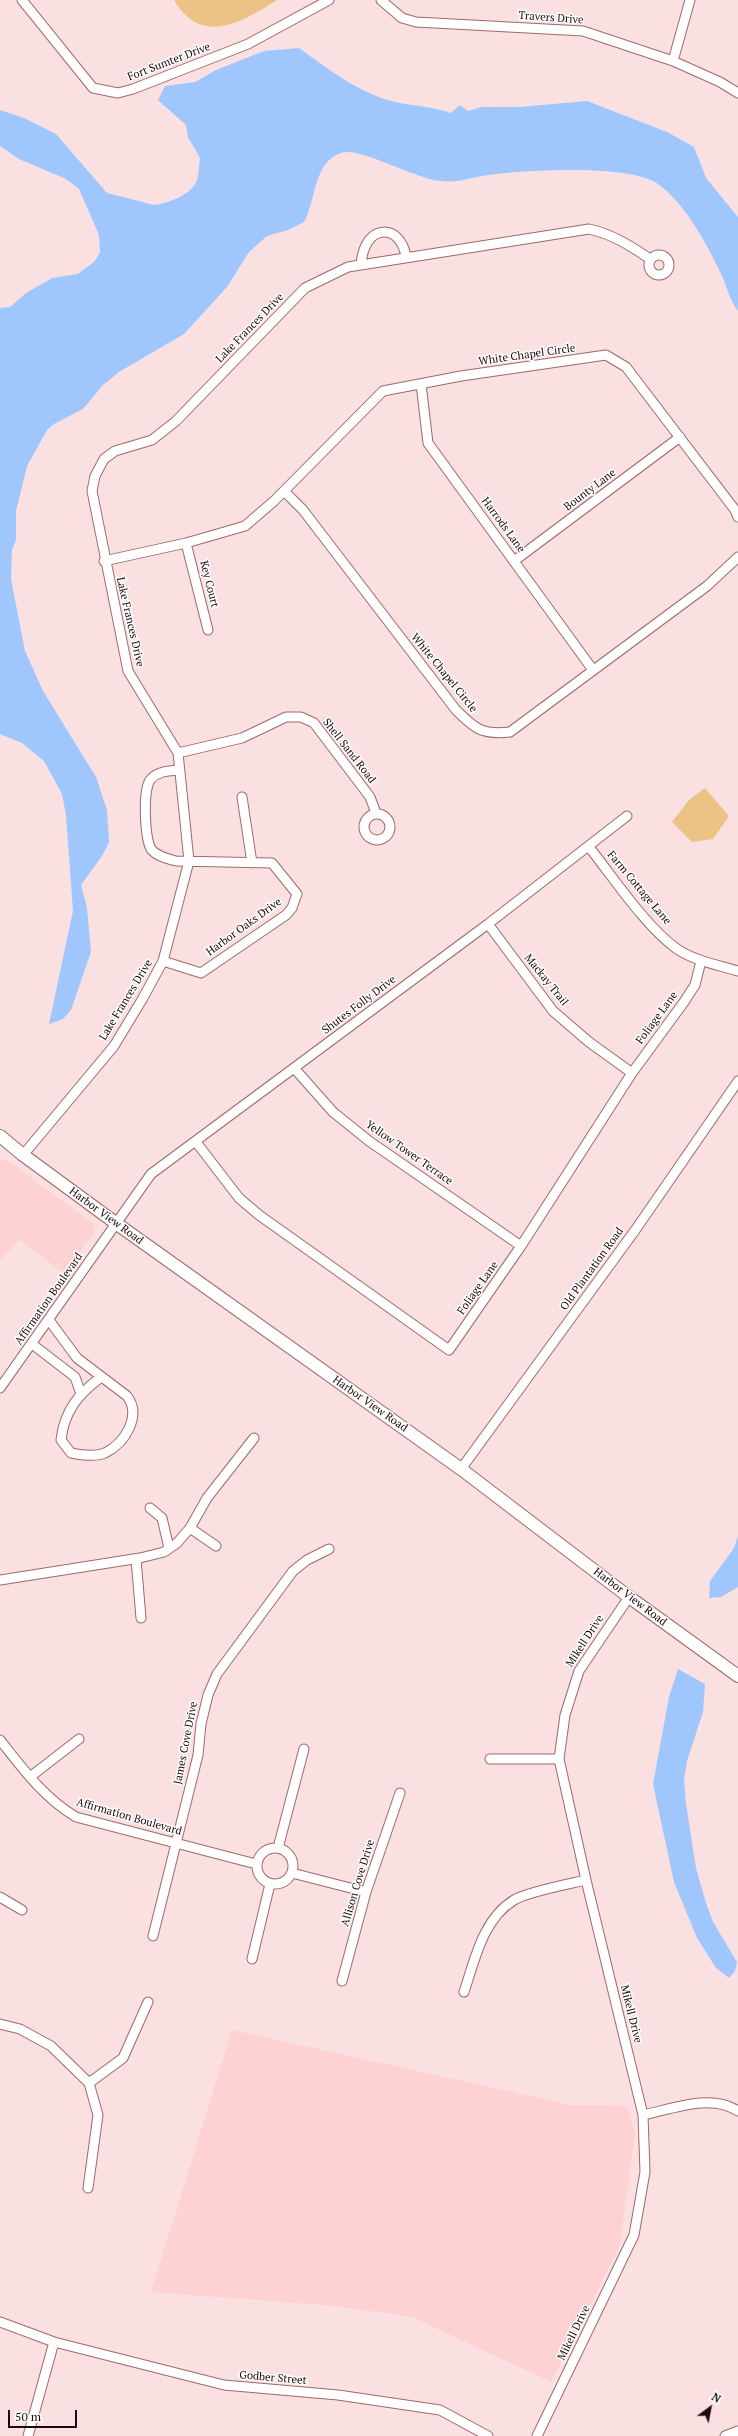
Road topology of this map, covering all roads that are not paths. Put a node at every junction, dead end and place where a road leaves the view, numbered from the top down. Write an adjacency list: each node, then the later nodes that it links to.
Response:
1 (22, 0): 2 (street, Fort Sumter Drive)
2 (329, 0)
3 (381, 0): 5 (street, Travers Drive)
4 (690, 0): 5 (street)
5 (673, 61): 6 (street, Travers Drive)
6 (738, 93)
7 (406, 257): 8 (street, Lake Frances Drive); 9 (street, Lake Frances Drive); 9 (street)
8 (650, 259)
9 (361, 264): 16 (street, Lake Frances Drive)
10 (421, 384): 11 (street, White Chapel Circle); 12 (street, White Chapel Circle); 17 (street, Harrods Lane)
11 (680, 437): 13 (street, White Chapel Circle); 17 (street, Bounty Lane)
12 (284, 491): 14 (street, White Chapel Circle); 19 (street, White Chapel Circle)
13 (738, 517)
14 (186, 544): 16 (street, White Chapel Circle); 18 (street, Key Court)
15 (738, 557): 19 (street, White Chapel Circle)
16 (104, 560): 20 (street, Lake Frances Drive)
17 (514, 561): 19 (street, Harrods Lane)
18 (208, 630)
19 (593, 670)
20 (178, 753): 21 (street, Lake Frances Drive); 23 (street, Shell Sand Road)
21 (180, 770): 26 (street, Lake Frances Drive); 26 (street, Harbor Oaks Drive)
22 (242, 797): 27 (street)
23 (376, 813)
24 (627, 816): 25 (street, Shutes Folly Drive)
25 (589, 847): 28 (street, Shutes Folly Drive); 30 (street, Farm Cottage Lane)
26 (188, 861): 27 (street, Harbor Oaks Drive); 29 (street, Lake Frances Drive)
27 (252, 863): 29 (street, Harbor Oaks Drive)
28 (488, 924): 32 (street, Shutes Folly Drive); 33 (street, Mackay Trail)
29 (163, 960): 37 (street, Lake Frances Drive)
30 (701, 961): 31 (street, Farm Cottage Lane); 33 (street, Foliage Lane)
31 (738, 971)
32 (294, 1068): 36 (street, Shutes Folly Drive); 39 (street, Yellow Tower Terrace)
33 (632, 1073): 39 (street, Foliage Lane)
34 (738, 1081): 46 (street, Old Plantation Road)
35 (0, 1136): 37 (main road, Harbor View Road)
36 (196, 1142): 38 (street, Shutes Folly Drive); 39 (street, Foliage Lane)
37 (23, 1155): 38 (main road, Harbor View Road)
38 (117, 1224): 40 (street, Affirmation Boulevard); 46 (main road, Harbor View Road)
39 (522, 1246)
40 (49, 1320): 41 (street, Affirmation Boulevard); 42 (street)
41 (32, 1344): 43 (street, Affirmation Boulevard); 44 (street)
42 (100, 1378): 44 (street); 44 (street)
43 (0, 1388)
44 (81, 1394)
45 (254, 1438): 48 (street)
46 (461, 1469): 54 (main road, Harbor View Road)
47 (150, 1508): 50 (street)
48 (190, 1528): 49 (street); 50 (street)
49 (216, 1546)
50 (169, 1548): 52 (street)
51 (329, 1550): 64 (street, James Cove Drive)
52 (136, 1559): 53 (street); 55 (street)
53 (0, 1580)
54 (629, 1597): 56 (main road, Harbor View Road); 61 (street, Mikell Drive)
55 (141, 1618)
56 (738, 1676)
57 (78, 1739): 62 (street)
58 (0, 1740): 62 (street, Affirmation Boulevard)
59 (304, 1749): 65 (street)
60 (490, 1759): 61 (street)
61 (560, 1759): 68 (street, Mikell Drive)
62 (30, 1777): 64 (street, Affirmation Boulevard)
63 (400, 1793): 70 (street, Allison Cove Drive)
64 (176, 1844): 66 (street, Affirmation Boulevard); 73 (street, James Cove Drive)
65 (278, 1848): 66 (street); 67 (street)
66 (256, 1864): 69 (street)
67 (292, 1873): 69 (street); 70 (street)
68 (586, 1880): 76 (street); 81 (street, Mikell Drive)
69 (270, 1884): 74 (street)
70 (366, 1892): 75 (street, Allison Cove Drive)
71 (0, 1897): 72 (street)
72 (22, 1910)
73 (153, 1936)
74 (252, 1959)
75 (342, 1981)
76 (464, 1992)
77 (148, 2002): 79 (street)
78 (0, 2024): 79 (street)
79 (89, 2083): 82 (street)
80 (738, 2111): 81 (street)
81 (643, 2115): 88 (street, Mikell Drive)
82 (88, 2188)
83 (0, 2322): 84 (street, Godber Street)
84 (54, 2342): 86 (street); 87 (street, Godber Street)
85 (738, 2431): 89 (street)
86 (28, 2436)
87 (488, 2436)
88 (537, 2436)
89 (725, 2436)

